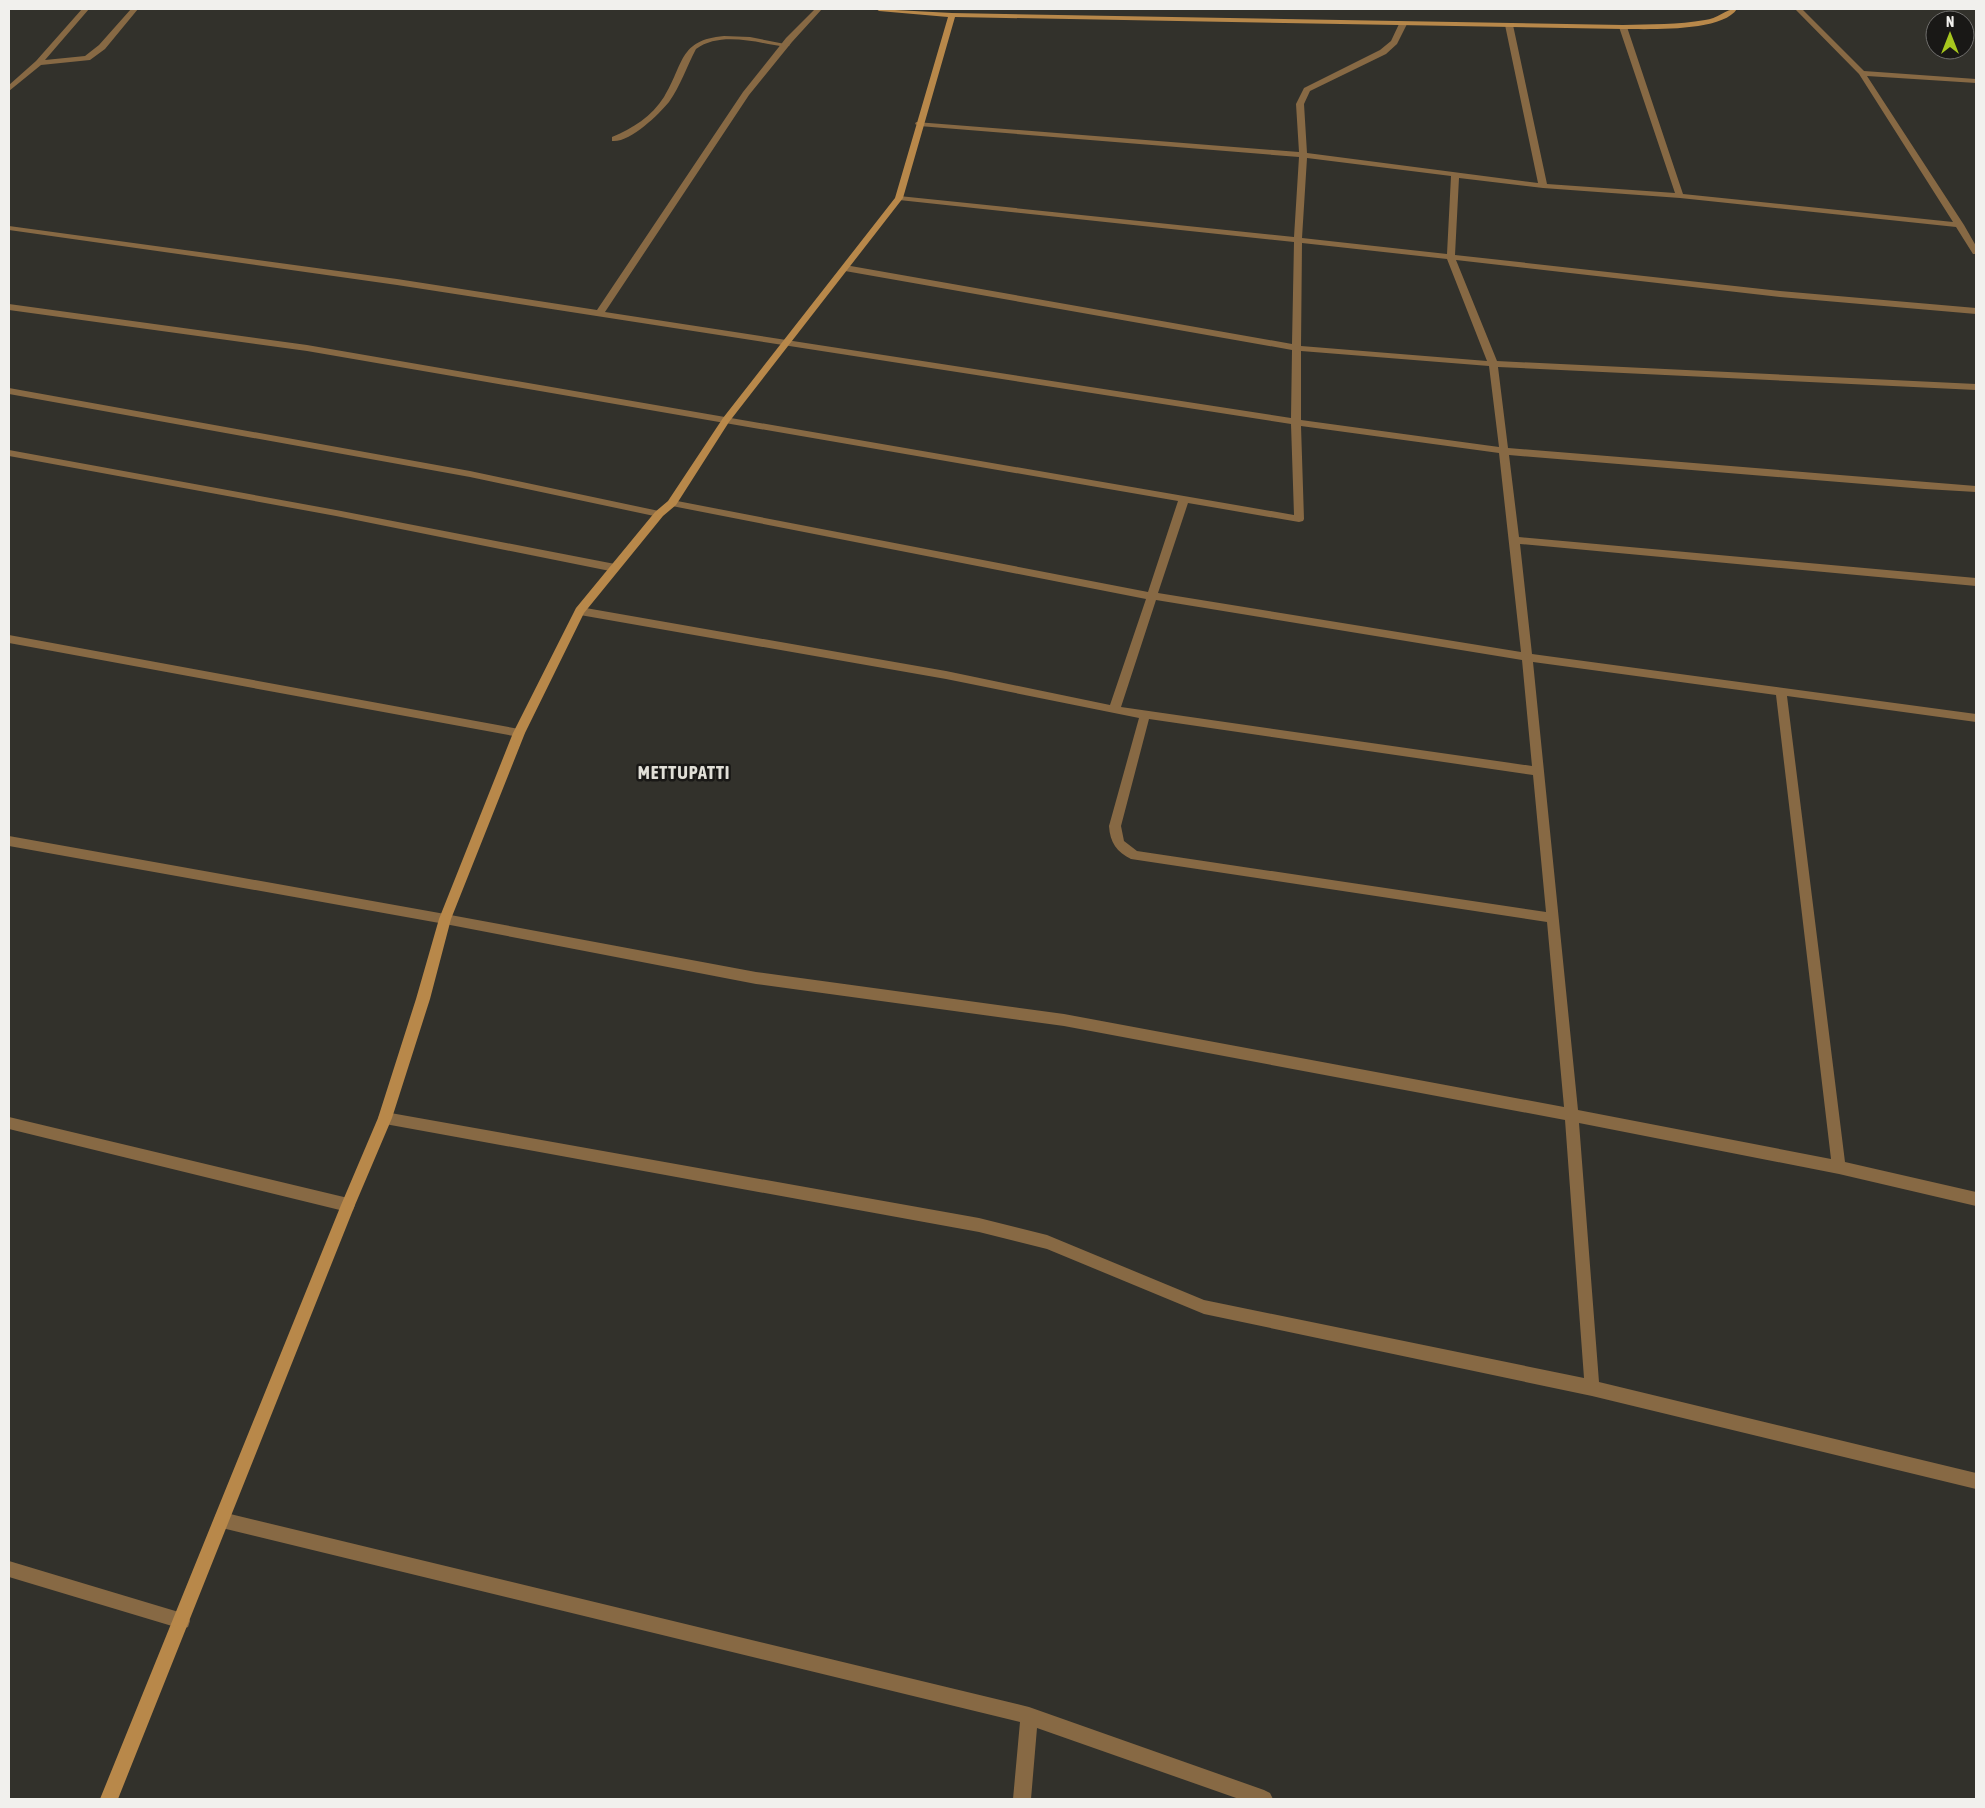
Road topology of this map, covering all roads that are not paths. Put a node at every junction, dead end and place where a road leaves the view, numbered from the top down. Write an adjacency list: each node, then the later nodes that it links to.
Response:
1 (86, 9): 12 (street)
2 (135, 9): 12 (street)
3 (819, 9): 11 (street)
4 (879, 9): 7 (street)
5 (1734, 9): 10 (street)
6 (1798, 9): 13 (street)
7 (951, 12): 8 (street); 16 (street)
8 (1404, 24): 9 (street); 18 (street)
9 (1509, 25): 10 (street); 20 (street)
10 (1622, 27): 21 (street)
11 (786, 45): 17 (street); 31 (street)
12 (39, 63): 15 (street)
13 (1862, 73): 14 (street); 23 (street)
14 (1976, 81)
15 (9, 90)
16 (919, 124): 18 (street); 22 (street)
17 (615, 138)
18 (1303, 154): 19 (street); 25 (street)
19 (1455, 175): 20 (street); 27 (street)
20 (1543, 186): 21 (street)
21 (1680, 196): 23 (street)
22 (900, 198): 25 (street); 28 (street)
23 (1960, 225): 26 (street)
24 (9, 228): 31 (street)
25 (1298, 240): 27 (street); 33 (street)
26 (1976, 252)
27 (1451, 259): 30 (street); 34 (street)
28 (845, 268): 32 (street); 33 (street)
29 (9, 307): 37 (street)
30 (1976, 311)
31 (599, 314): 32 (street)
32 (786, 343): 37 (street); 38 (street)
33 (1297, 348): 34 (street); 38 (street)
34 (1492, 364): 35 (street); 39 (street)
35 (1976, 387)
36 (9, 391): 44 (street)
37 (726, 420): 42 (street); 43 (street)
38 (1296, 422): 39 (street); 42 (street)
39 (1504, 451): 41 (street); 45 (street)
40 (9, 453): 46 (street)
41 (1976, 489)
42 (1184, 499): 48 (street)
43 (672, 503): 44 (street); 48 (street)
44 (659, 514): 46 (street)
45 (1514, 540): 47 (street); 51 (street)
46 (615, 568): 49 (street)
47 (1976, 582)
48 (1151, 596): 51 (street); 53 (street)
49 (580, 611): 53 (street); 56 (street)
50 (9, 639): 56 (street)
51 (1527, 657): 52 (street); 57 (street)
52 (1781, 692): 55 (street); 64 (street)
53 (1114, 710): 54 (street)
54 (1146, 715): 57 (street); 59 (street)
55 (1976, 718)
56 (519, 733): 60 (street)
57 (1538, 771): 59 (street)
58 (9, 841): 60 (street)
59 (1553, 918): 61 (street)
60 (445, 919): 61 (street); 62 (street)
61 (1572, 1115): 64 (street); 67 (street)
62 (385, 1118): 66 (street); 67 (street)
63 (9, 1123): 66 (street)
64 (1839, 1167): 65 (street)
65 (1976, 1199)
66 (348, 1205): 69 (street)
67 (1592, 1388): 68 (street)
68 (1976, 1481)
69 (222, 1520): 71 (street); 72 (street)
70 (9, 1569): 71 (street)
71 (182, 1621): 73 (street)
72 (1029, 1716): 74 (street); 75 (street)
73 (110, 1799)
74 (1022, 1799)
75 (1264, 1799)

